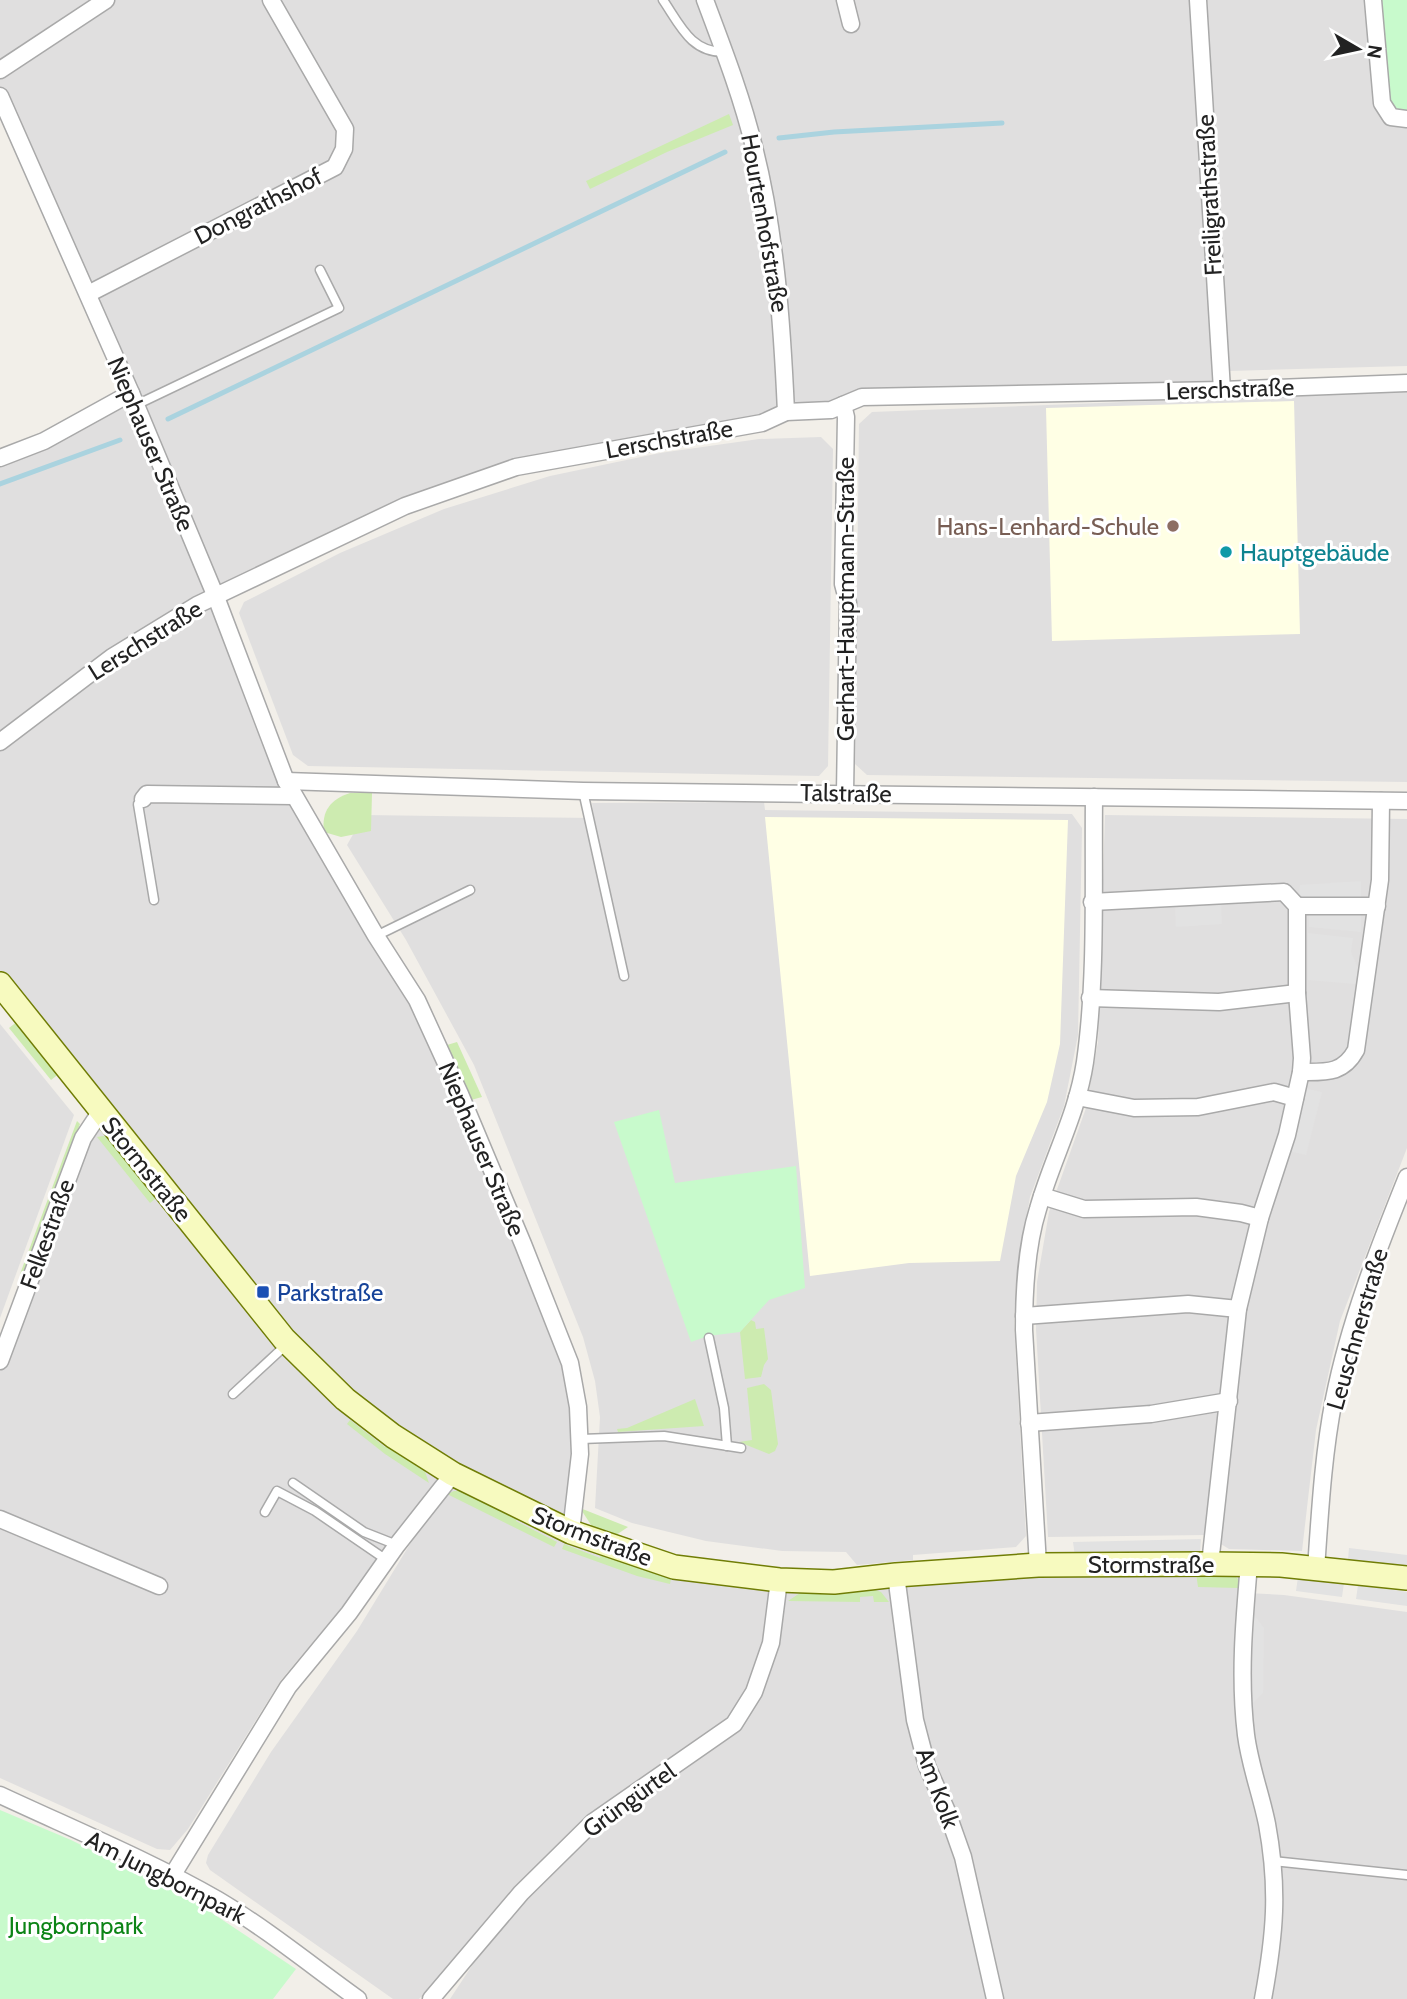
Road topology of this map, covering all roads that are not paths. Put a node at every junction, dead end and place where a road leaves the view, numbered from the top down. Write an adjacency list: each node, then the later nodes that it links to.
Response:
1 (106, 0): 10 (street)
2 (271, 0): 14 (street, Dongrathshof)
3 (663, 0): 9 (lane)
4 (705, 0): 9 (street, Hourtenhofstraße)
5 (845, 0): 8 (street)
6 (1198, 0): 16 (street, Freiligrathstraße)
7 (1373, 0): 12 (street)
8 (851, 24)
9 (725, 52): 19 (street, Hourtenhofstraße)
10 (0, 70)
11 (0, 96): 14 (street, Niephauser Straße)
12 (1407, 119)
13 (320, 270): 17 (lane)
14 (88, 294): 17 (street, Niephauser Straße)
15 (1407, 383): 16 (street, Lerschstraße)
16 (1222, 390): 18 (street, Lerschstraße)
17 (133, 399): 20 (street); 21 (street, Niephauser Straße)
18 (843, 405): 19 (street, Lerschstraße); 25 (street, Gerhart-Hauptmann-Straße)
19 (786, 412): 21 (street, Lerschstraße)
20 (0, 458)
21 (216, 597): 22 (street, Lerschstraße); 23 (street, Niephauser Straße)
22 (0, 742)
23 (289, 788): 24 (street, Talstraße); 27 (street); 35 (street, Niephauser Straße)
24 (583, 791): 25 (street, Talstraße); 36 (lane)
25 (845, 793): 26 (street, Talstraße)
26 (1094, 797): 28 (street, Talstraße); 32 (street)
27 (143, 799): 31 (lane)
28 (1381, 801): 29 (street, Talstraße); 34 (street)
29 (1407, 801)
30 (470, 890): 35 (lane)
31 (154, 900)
32 (1092, 902): 33 (street); 39 (street)
33 (1297, 906): 34 (street); 38 (street)
34 (1377, 906): 40 (street)
35 (376, 936): 55 (street, Niephauser Straße)
36 (624, 976)
37 (0, 984): 43 (street, Stormstraße)
38 (1297, 993): 39 (street); 40 (street)
39 (1090, 998): 41 (street)
40 (1301, 1072): 42 (street)
41 (1077, 1097): 42 (street); 45 (street)
42 (1295, 1098): 46 (street)
43 (101, 1111): 50 (street, Stormstraße); 51 (street, Felkestraße)
44 (1405, 1186): 68 (street, Leuschnerstraße)
45 (1042, 1196): 46 (street); 48 (street)
46 (1259, 1218): 47 (street)
47 (1238, 1309): 48 (street); 53 (street)
48 (1024, 1316): 54 (street)
49 (709, 1338): 56 (lane)
50 (288, 1343): 52 (lane); 58 (street, Stormstraße)
51 (0, 1361)
52 (233, 1394)
53 (1229, 1401): 54 (street); 65 (street)
54 (1029, 1423): 67 (street)
55 (581, 1439): 56 (lane); 62 (street, Niephauser Straße)
56 (727, 1446): 57 (lane)
57 (741, 1448)
58 (453, 1474): 62 (street, Stormstraße); 63 (street)
59 (293, 1483): 63 (lane)
60 (265, 1511): 64 (lane)
61 (0, 1519): 72 (street)
62 (570, 1532): 71 (street, Stormstraße)
63 (397, 1545): 64 (street)
64 (388, 1561): 76 (street)
65 (1210, 1564): 66 (street, Stormstraße); 67 (street, Stormstraße)
66 (1249, 1564): 68 (street, Stormstraße); 74 (street)
67 (1038, 1565): 69 (street, Stormstraße)
68 (1316, 1569): 70 (street, Stormstraße)
69 (897, 1575): 71 (street, Stormstraße); 79 (street, Am Kolk)
70 (1407, 1578)
71 (779, 1580): 78 (street, Grüngürtel)
72 (159, 1587)
73 (0, 1795): 76 (street, Am Jungbornpark)
74 (1273, 1861): 75 (lane); 80 (street)
75 (1407, 1875)
76 (172, 1876): 77 (street, Am Jungbornpark)
77 (358, 1999)
78 (431, 1999)
79 (995, 1999)
80 (1263, 1999)

